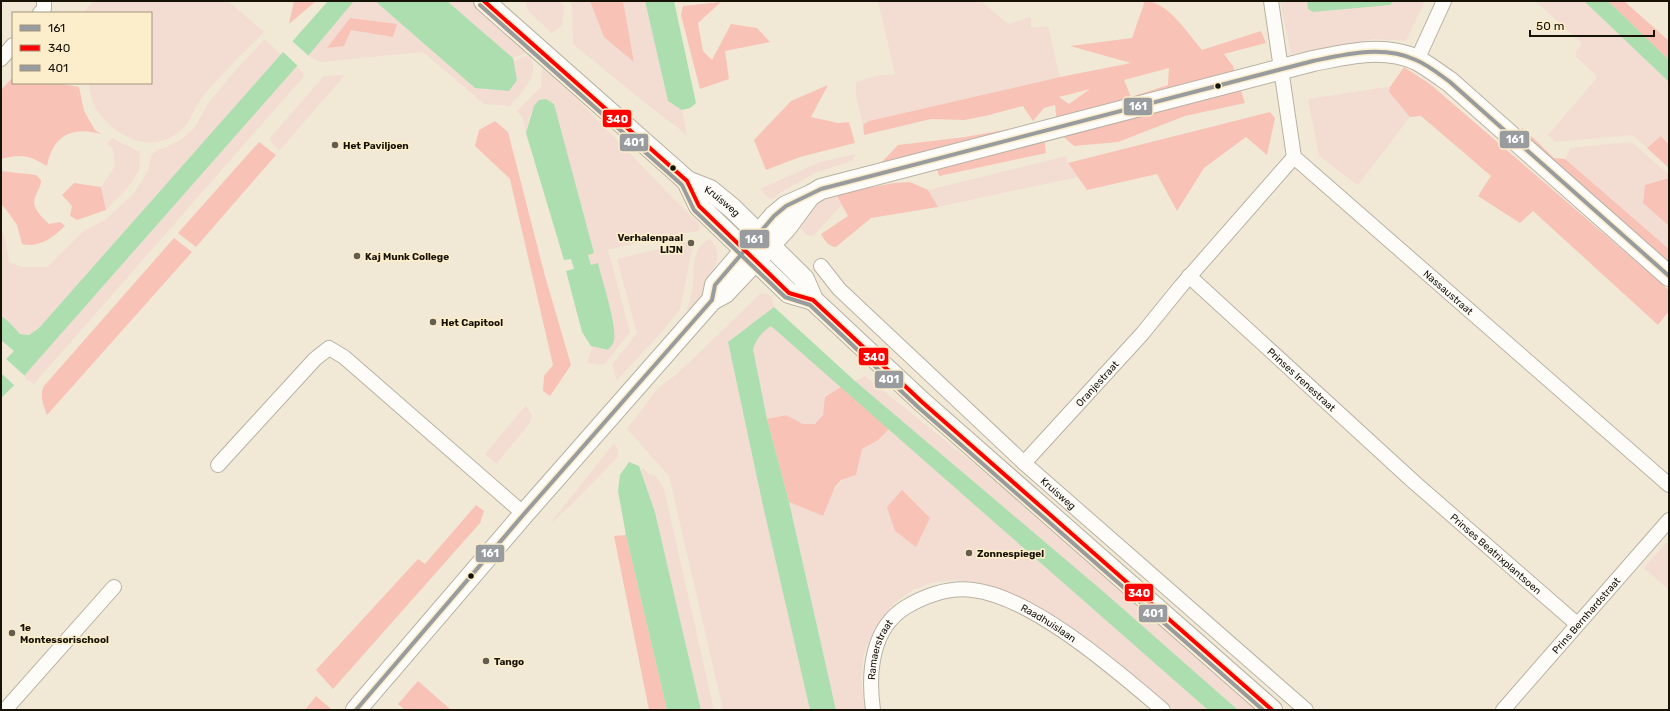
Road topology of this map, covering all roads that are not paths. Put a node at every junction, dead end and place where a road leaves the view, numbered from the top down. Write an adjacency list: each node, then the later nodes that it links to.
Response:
1 (44, 1): 5 (street)
2 (484, 1): 11 (street, Kruisweg)
3 (1271, 1): 9 (street)
4 (1444, 1): 8 (street)
5 (41, 12)
6 (12, 46): 7 (street)
7 (1, 59)
8 (1417, 60): 9 (street); 16 (street)
9 (1281, 70): 10 (street); 12 (street)
10 (1294, 157): 15 (street, Oranjestraat); 21 (street, Nassaustraat)
11 (687, 181): 12 (street, Kruisweg); 13 (street, Kruisweg)
12 (764, 239): 13 (street); 17 (street, Kruisweg)
13 (750, 255): 17 (street, Kruisweg); 22 (street)
14 (821, 266): 18 (street, Kruisweg)
15 (1189, 276): 18 (street, Oranjestraat); 20 (street, Prinses Irenestraat)
16 (1669, 276)
17 (813, 300): 31 (street, Kruisweg)
18 (1024, 463): 32 (street, Kruisweg)
19 (218, 465): 22 (street)
20 (1415, 483): 26 (street, Prinses Beatrixplantsoen)
21 (1669, 485)
22 (524, 514): 28 (street)
23 (1669, 520): 26 (street, Prins Bernhardstraat)
24 (114, 586): 27 (street)
25 (914, 602): 29 (street, Ramaerstraat); 30 (street, Raadhuislaan)
26 (1577, 624): 33 (street, Prins Bernhardstraat)
27 (6, 710)
28 (356, 710)
29 (873, 710)
30 (1163, 710)
31 (1272, 710)
32 (1306, 710)
33 (1502, 710)

